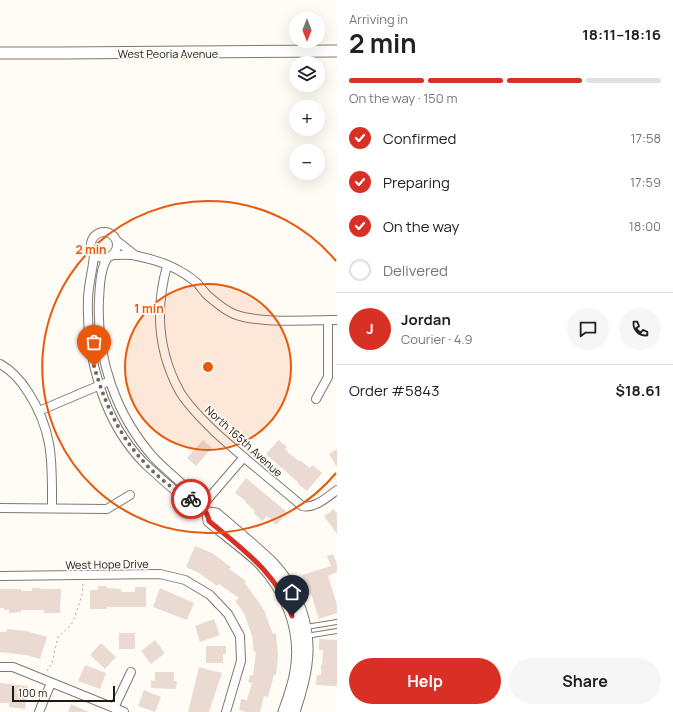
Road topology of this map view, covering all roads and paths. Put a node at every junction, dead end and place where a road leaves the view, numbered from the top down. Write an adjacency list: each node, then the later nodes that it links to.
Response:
1 (337, 51): 2 (street, West Peoria Avenue)
2 (0, 52)
3 (117, 241): 4 (street); 5 (street); 6 (street)
4 (94, 254): 5 (street); 12 (street)
5 (110, 256): 6 (street); 11 (street)
6 (136, 256): 7 (street)
7 (167, 266): 8 (street); 15 (street, North 165th Avenue)
8 (328, 320): 9 (street); 13 (street)
9 (337, 320)
10 (0, 364): 14 (street)
11 (110, 381): 12 (street); 18 (street)
12 (100, 385): 14 (street); 18 (street)
13 (316, 399)
14 (39, 411): 20 (street)
15 (244, 457): 16 (street, North 165th Avenue); 21 (street)
16 (337, 490)
17 (130, 495): 20 (street)
18 (194, 500): 21 (street)
19 (0, 508): 20 (street)
20 (52, 508)
21 (204, 510): 25 (street); 34 (street)
22 (84, 575): 23 (street, West Hope Drive); 29 (path); 33 (street, West Hope Drive)
23 (0, 576)
24 (337, 622): 25 (lane)
25 (305, 631): 26 (lane); 35 (street)
26 (337, 631)
27 (0, 667): 29 (street)
28 (131, 672): 30 (street)
29 (48, 681): 30 (street); 31 (street)
30 (114, 708): 32 (street)
31 (39, 712)
32 (124, 712)
33 (226, 712)
34 (284, 712)
35 (294, 712)

